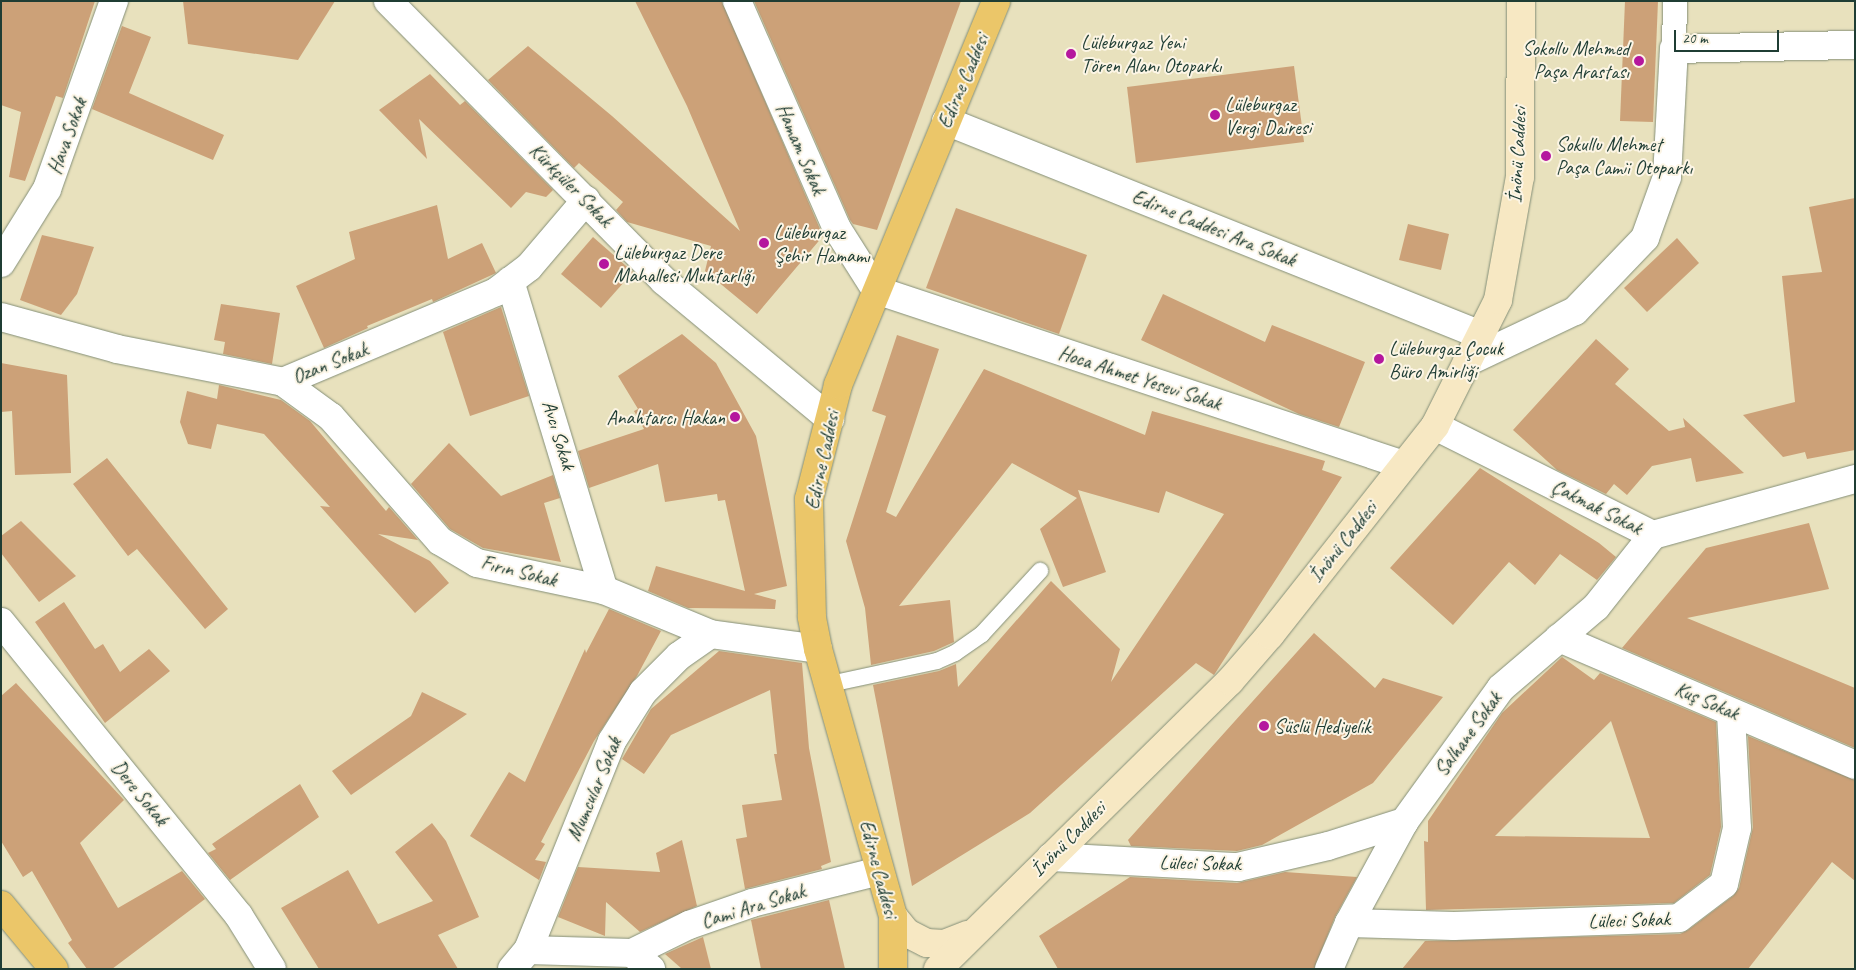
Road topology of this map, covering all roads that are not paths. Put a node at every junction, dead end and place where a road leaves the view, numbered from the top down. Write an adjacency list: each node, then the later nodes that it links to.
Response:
1 (114, 1): 11 (street, Hava Sokak)
2 (388, 1): 10 (street, Kürkçüler Sokak)
3 (738, 1): 13 (street, Hamam Sokak)
4 (996, 1): 9 (main road, Edirne Caddesi)
5 (1521, 1): 15 (main road, İnönü Caddesi)
6 (1675, 1): 8 (street)
7 (1855, 45): 8 (street)
8 (1674, 49): 16 (street)
9 (946, 120): 13 (main road, Edirne Caddesi); 15 (street, Edirne Caddesi Ara Sokak)
10 (586, 200): 12 (street, Ozan Sokak); 18 (street, Kürkçüler Sokak)
11 (1, 263)
12 (510, 281): 17 (street, Ozan Sokak); 24 (street, Avcı Sokak)
13 (876, 290): 18 (main road, Edirne Caddesi); 20 (street, Hoca Ahmet Yesevi Sokak)
14 (1, 317): 17 (street, Ozan Sokak)
15 (1481, 335): 16 (main road, İnönü Caddesi)
16 (1467, 362): 19 (main road, İnönü Caddesi)
17 (283, 382): 24 (street, Fırın Sokak)
18 (830, 419): 28 (main road, Edirne Caddesi)
19 (1435, 426): 20 (main road, İnönü Caddesi); 22 (street, Çakmak Sokak)
20 (1404, 465): 33 (main road, İnönü Caddesi)
21 (1855, 479): 22 (street, Çakmak Sokak)
22 (1653, 535): 27 (street, Salhane Sokak)
23 (1040, 571): 29 (lane)
24 (604, 590): 26 (street, Fırın Sokak)
25 (1, 622): 42 (street, Dere Sokak)
26 (710, 634): 28 (street, Fırın Sokak); 39 (street, Mumcular Sokak)
27 (1559, 638): 30 (street, Kuş Sokak); 32 (street, Salhane Sokak)
28 (818, 649): 29 (main road, Edirne Caddesi)
29 (830, 684): 34 (main road, Edirne Caddesi)
30 (1731, 712): 31 (street, Kuş Sokak); 37 (street, Lüleci Sokak)
31 (1855, 765)
32 (1404, 822): 33 (street, Lüleci Sokak); 37 (street, Salhane Sokak)
33 (1051, 856): 38 (main road, İnönü Caddesi)
34 (879, 871): 36 (main road, Edirne Caddesi); 40 (street, Cami Ara Sokak)
35 (1, 905): 41 (main road)
36 (892, 916): 38 (main road); 43 (main road, Edirne Caddesi)
37 (1349, 923): 45 (street, Salhane Sokak)
38 (974, 931): 44 (main road, İnönü Caddesi)
39 (520, 960): 40 (street)
40 (641, 961)
41 (54, 969)
42 (272, 969)
43 (893, 969)
44 (938, 969)
45 (1330, 969)

